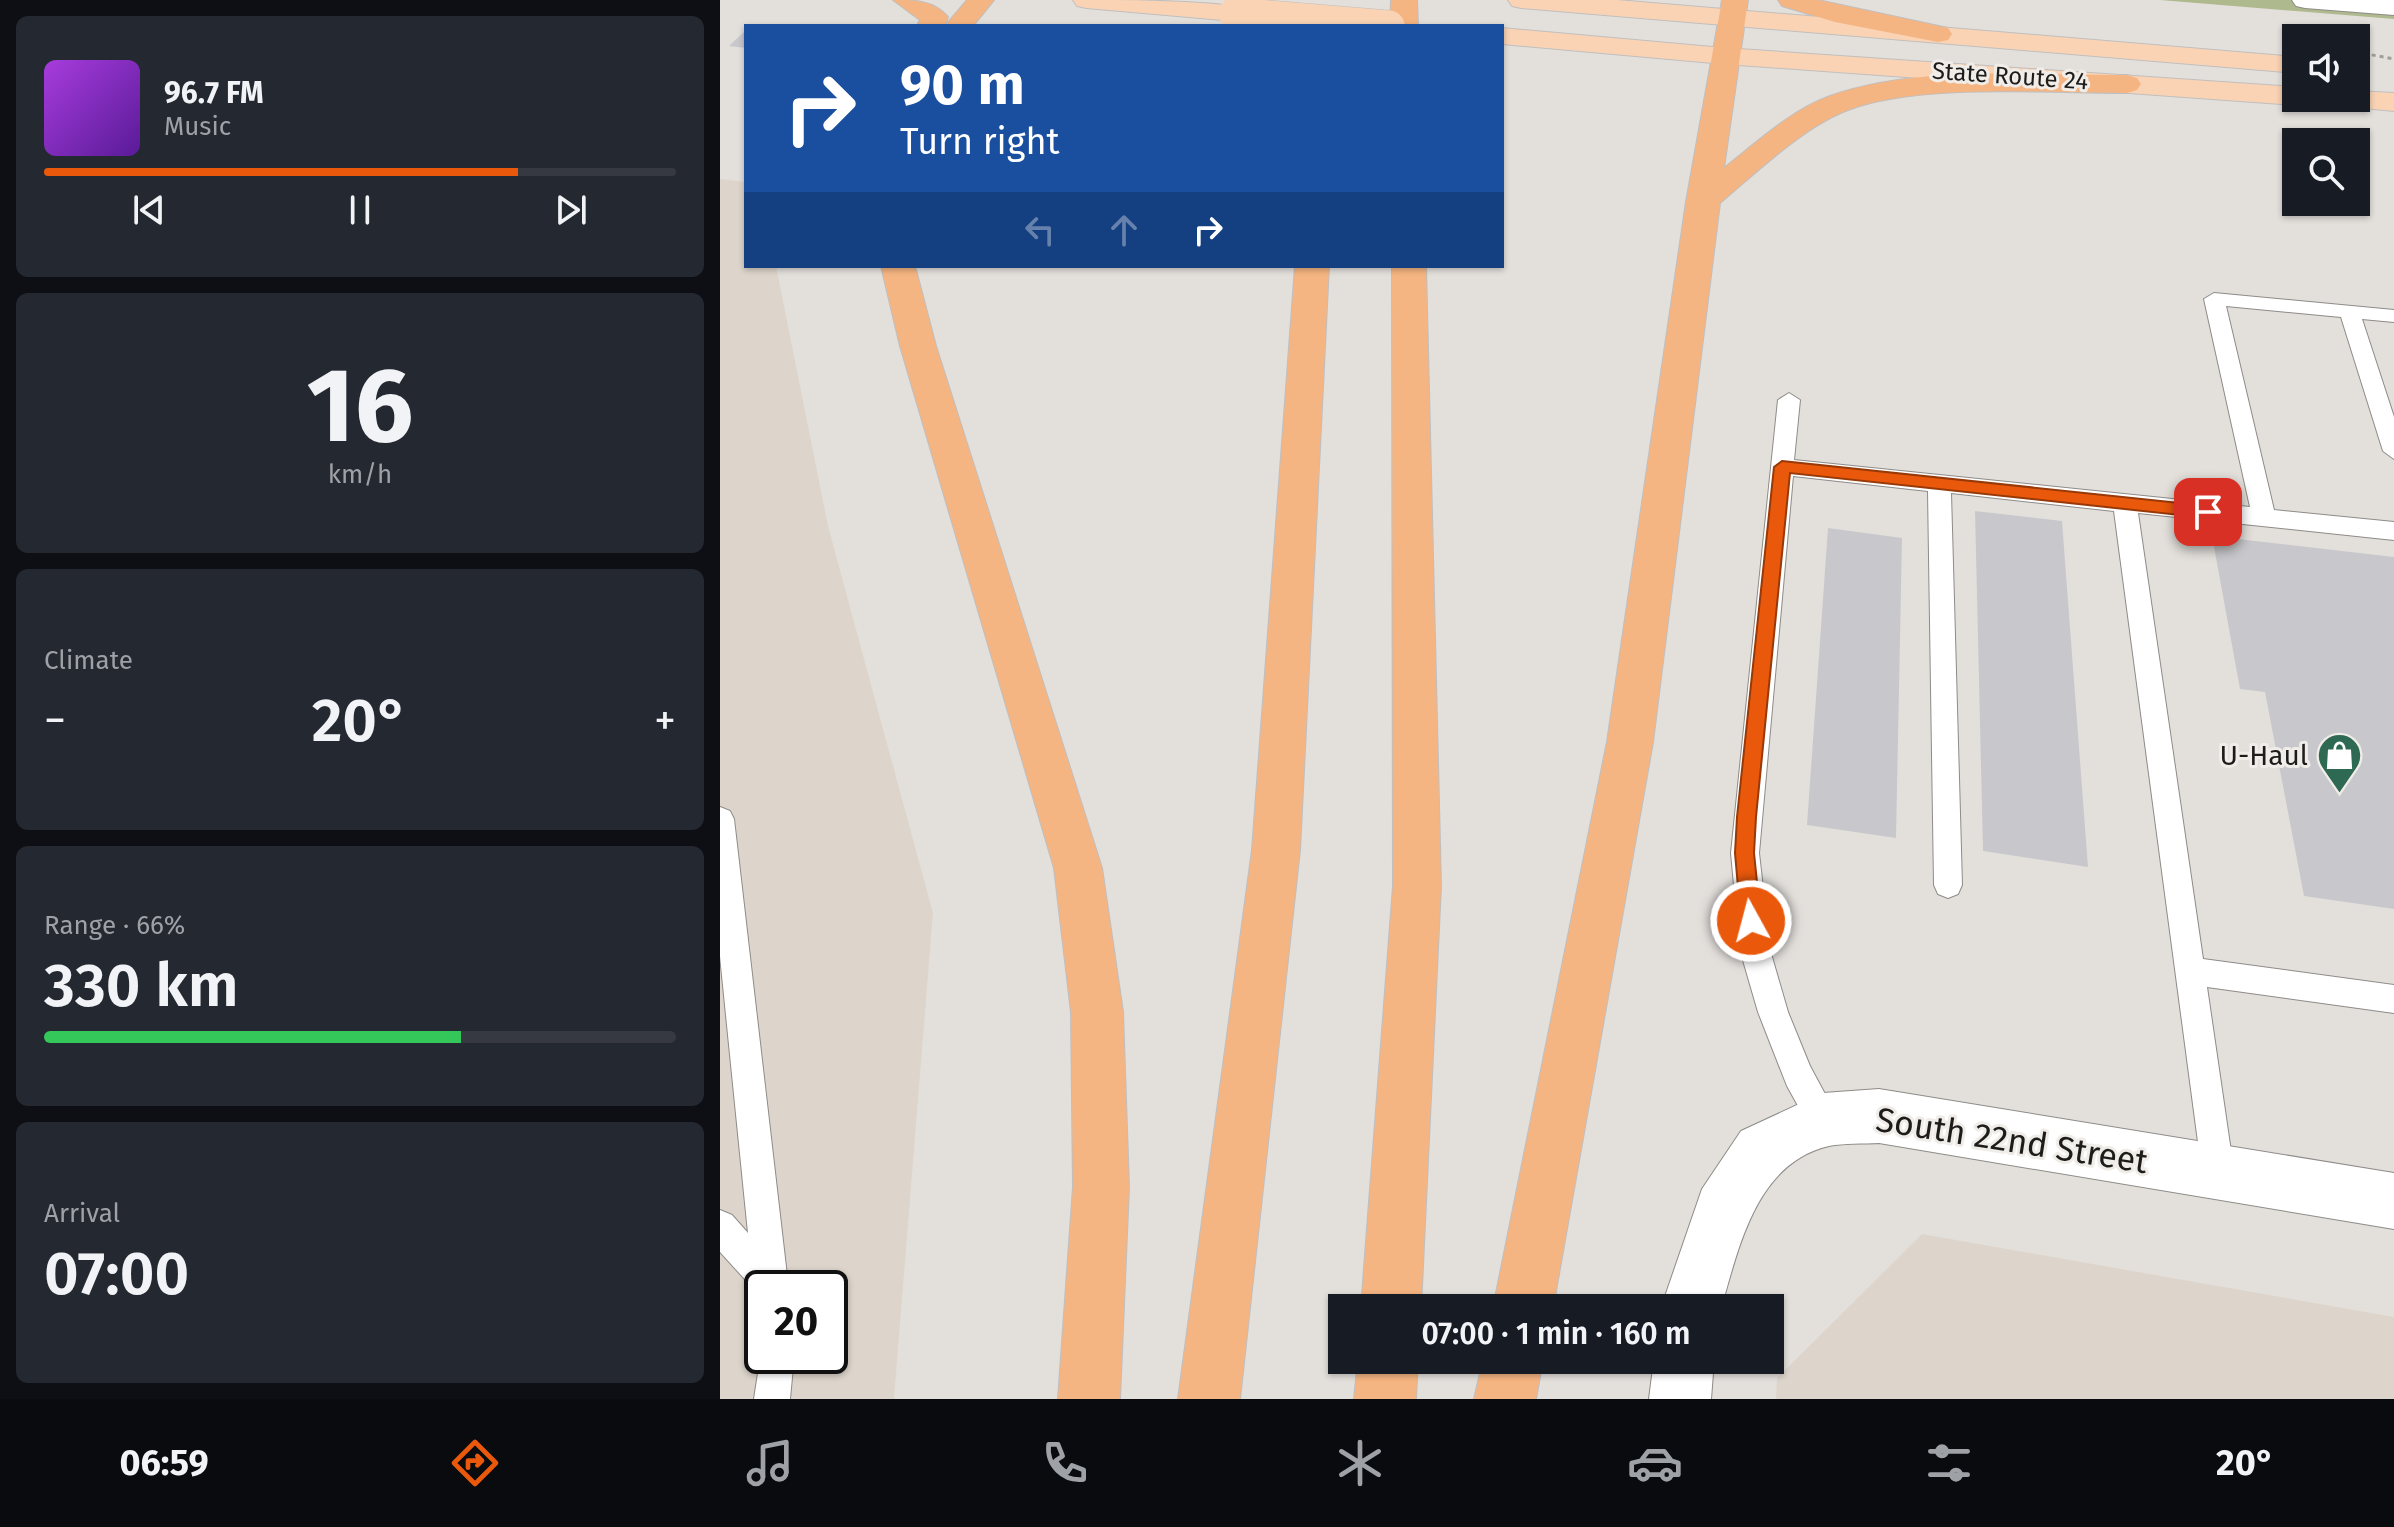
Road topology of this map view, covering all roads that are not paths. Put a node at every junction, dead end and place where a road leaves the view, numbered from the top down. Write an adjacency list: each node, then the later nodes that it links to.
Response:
1 (906, 0): 11 (highway)
2 (981, 0): 12 (highway)
3 (1086, 0): 14 (main road, bridge)
4 (1326, 0): 13 (highway)
5 (1404, 0): 15 (highway)
6 (1521, 0): 10 (main road, State Route 24)
7 (1791, 0): 16 (highway)
8 (2305, 0): 9 (street)
9 (2394, 7)
10 (1733, 8): 16 (main road, State Route 24); 18 (highway)
11 (932, 24)
12 (961, 24)
13 (1325, 24)
14 (1365, 24)
15 (1404, 24)
16 (1938, 34): 19 (main road, State Route 24)
17 (1504, 36): 18 (main road, State Route 24)
18 (1724, 56): 20 (main road, State Route 24); 24 (highway)
19 (2282, 64)
20 (2127, 84): 21 (main road, State Route 24); 24 (highway)
21 (2282, 95)
22 (2370, 100): 23 (main road)
23 (2394, 102)
24 (1702, 202): 48 (highway)
25 (898, 268): 55 (highway)
26 (1312, 268): 56 (highway)
27 (1409, 268): 47 (highway)
28 (2349, 312): 29 (lane); 31 (lane); 35 (lane)
29 (2394, 316)
30 (1789, 400): 32 (lane)
31 (2394, 451)
32 (1782, 467): 33 (lane); 41 (lane)
33 (1939, 483): 34 (lane); 38 (lane)
34 (2125, 504): 35 (lane); 39 (lane)
35 (2264, 517): 36 (lane)
36 (2394, 531)
37 (720, 819): 46 (lane)
38 (1948, 885)
39 (2190, 971): 40 (lane); 42 (lane)
40 (2394, 999)
41 (1823, 1120): 42 (street, South 22nd Street); 49 (street, South 22nd Street)
42 (2218, 1172): 43 (street, South 22nd Street)
43 (2394, 1201)
44 (720, 1227): 45 (lane)
45 (758, 1270)
46 (769, 1270)
47 (1392, 1294)
48 (1526, 1294)
49 (1695, 1294)
50 (774, 1374): 54 (lane)
51 (1387, 1374): 57 (highway)
52 (1510, 1374): 58 (highway)
53 (1683, 1374): 59 (street)
54 (772, 1399)
55 (1089, 1399)
56 (1209, 1399)
57 (1385, 1399)
58 (1505, 1399)
59 (1680, 1399)

